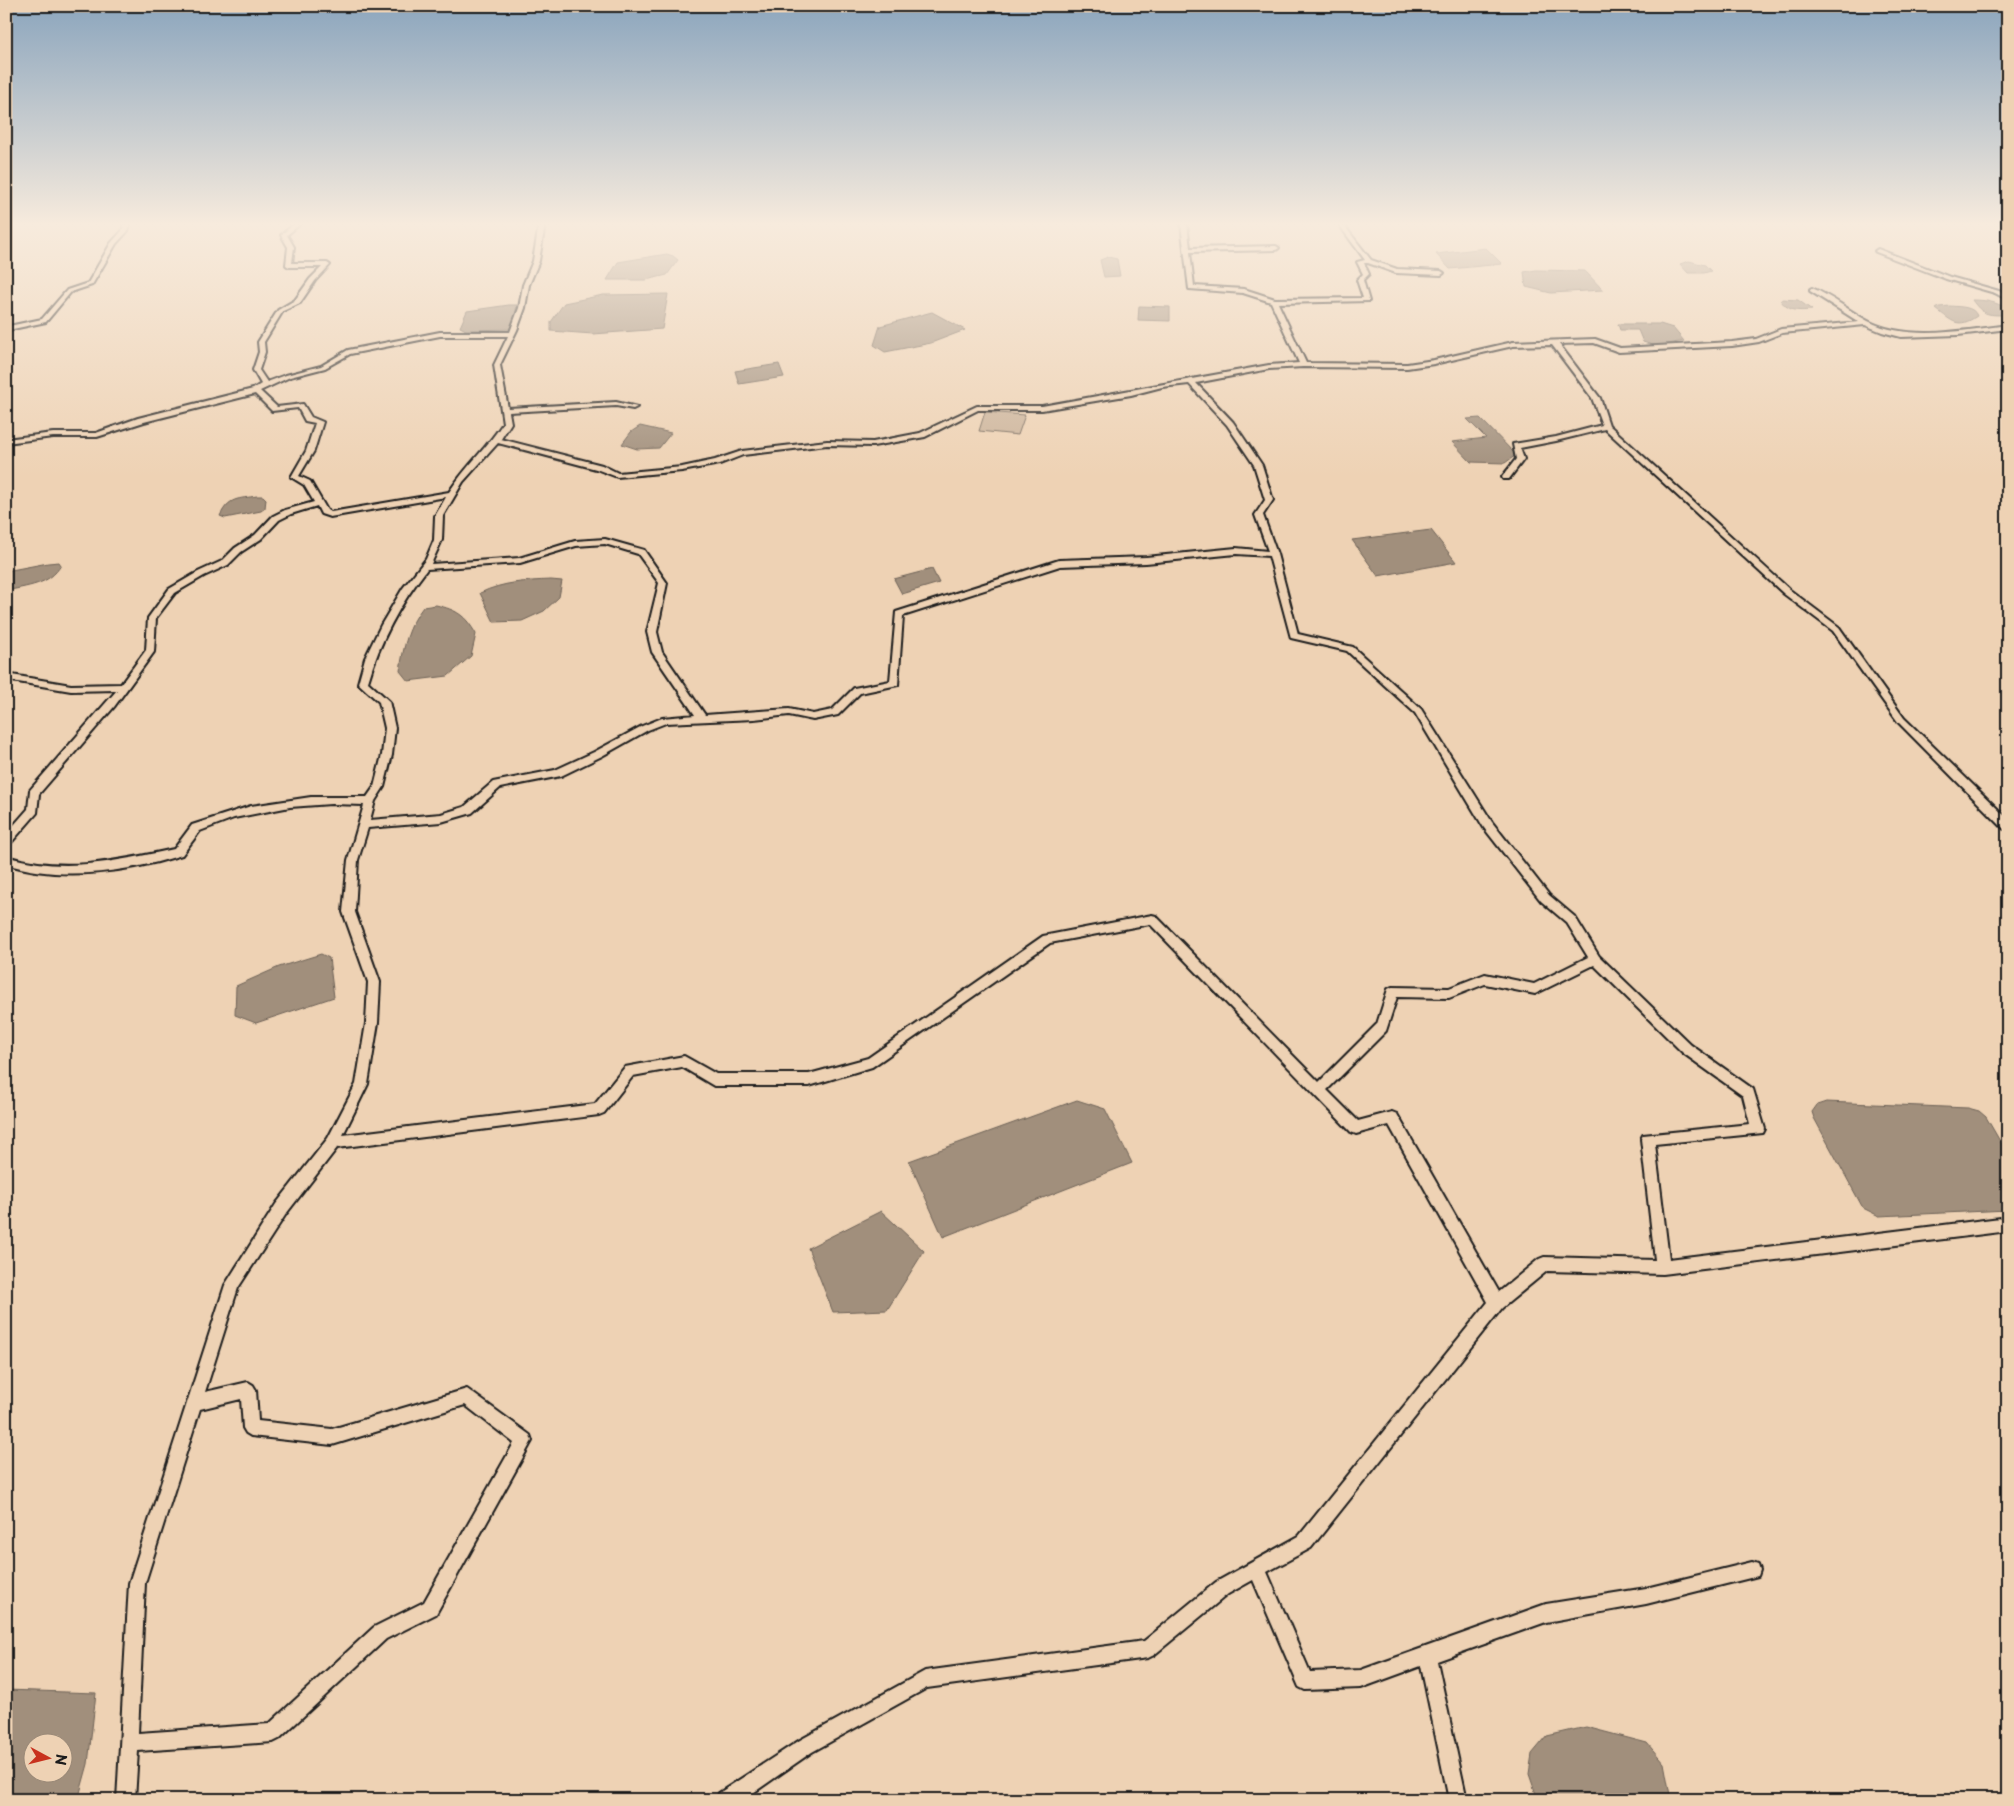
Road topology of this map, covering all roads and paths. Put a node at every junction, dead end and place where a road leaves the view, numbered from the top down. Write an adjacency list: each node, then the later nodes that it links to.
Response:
1 (55, 308): 8 (street)
2 (290, 308): 13 (street)
3 (522, 308): 9 (street)
4 (1277, 308): 11 (street)
5 (1842, 308): 6 (street)
6 (1866, 323): 7 (street); 10 (street)
7 (2008, 327)
8 (6, 330)
9 (512, 334): 13 (street); 16 (street)
10 (1554, 342): 11 (street); 17 (street)
11 (1302, 365): 12 (street)
12 (1191, 382): 18 (street); 23 (street)
13 (265, 385): 14 (street)
14 (256, 391): 19 (street); 22 (street)
15 (634, 407): 16 (street)
16 (504, 410): 18 (street)
17 (1606, 426): 20 (street); 29 (street)
18 (496, 440): 21 (street)
19 (6, 441)
20 (1506, 476)
21 (452, 494): 22 (street); 24 (street)
22 (319, 503): 26 (street)
23 (1273, 554): 27 (street); 33 (street)
24 (424, 567): 27 (street); 28 (street)
25 (6, 677): 26 (street)
26 (123, 687): 31 (street)
27 (702, 718): 30 (street)
28 (370, 801): 30 (street); 32 (street)
29 (2005, 820)
30 (364, 824): 35 (street)
31 (6, 841)
32 (6, 860)
33 (1595, 959): 34 (street); 37 (street)
34 (1318, 1090): 35 (street); 38 (street)
35 (333, 1142): 39 (street)
36 (2008, 1224): 37 (street)
37 (1663, 1267): 38 (street)
38 (1497, 1303): 40 (street)
39 (196, 1402): 43 (street); 43 (street)
40 (1257, 1570): 42 (street); 45 (street)
41 (1752, 1570): 42 (street)
42 (1427, 1656): 46 (street)
43 (130, 1743): 44 (street)
44 (126, 1800)
45 (726, 1800)
46 (1458, 1800)

